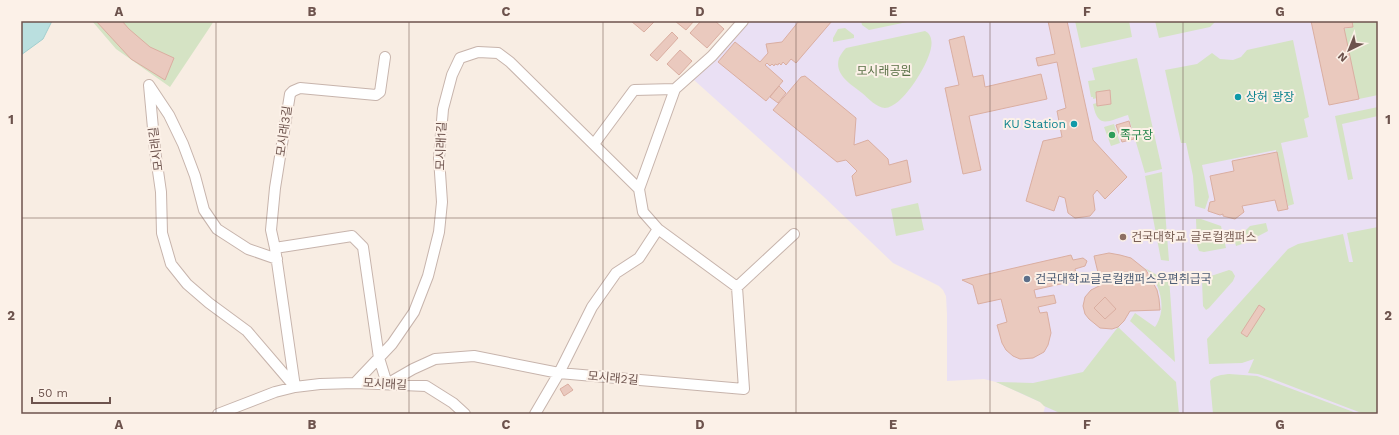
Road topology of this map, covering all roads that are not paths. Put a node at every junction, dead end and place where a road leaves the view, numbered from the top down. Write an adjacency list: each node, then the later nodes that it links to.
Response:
1 (743, 21): 3 (street)
2 (386, 57): 8 (street, 모시래3길)
3 (675, 89): 4 (street); 5 (street)
4 (594, 144): 5 (street, 모시래1길); 11 (street, 모시래1길)
5 (639, 188): 6 (street)
6 (658, 229): 10 (street); 12 (street)
7 (794, 234): 10 (street)
8 (275, 248): 9 (street, 모시래3길); 11 (street)
9 (277, 259): 15 (street, 모시래3길); 15 (street, 모시래길)
10 (737, 287): 12 (street, 모시래2길)
11 (380, 358): 13 (street, 모시래1길); 14 (street)
12 (559, 373): 14 (street, 모시래2길); 18 (street)
13 (355, 383): 14 (street, 모시래길); 15 (street, 모시래길)
14 (387, 384): 17 (street, 모시래길)
15 (295, 387): 16 (street, 모시래길)
16 (218, 414)
17 (465, 414)
18 (535, 414)

